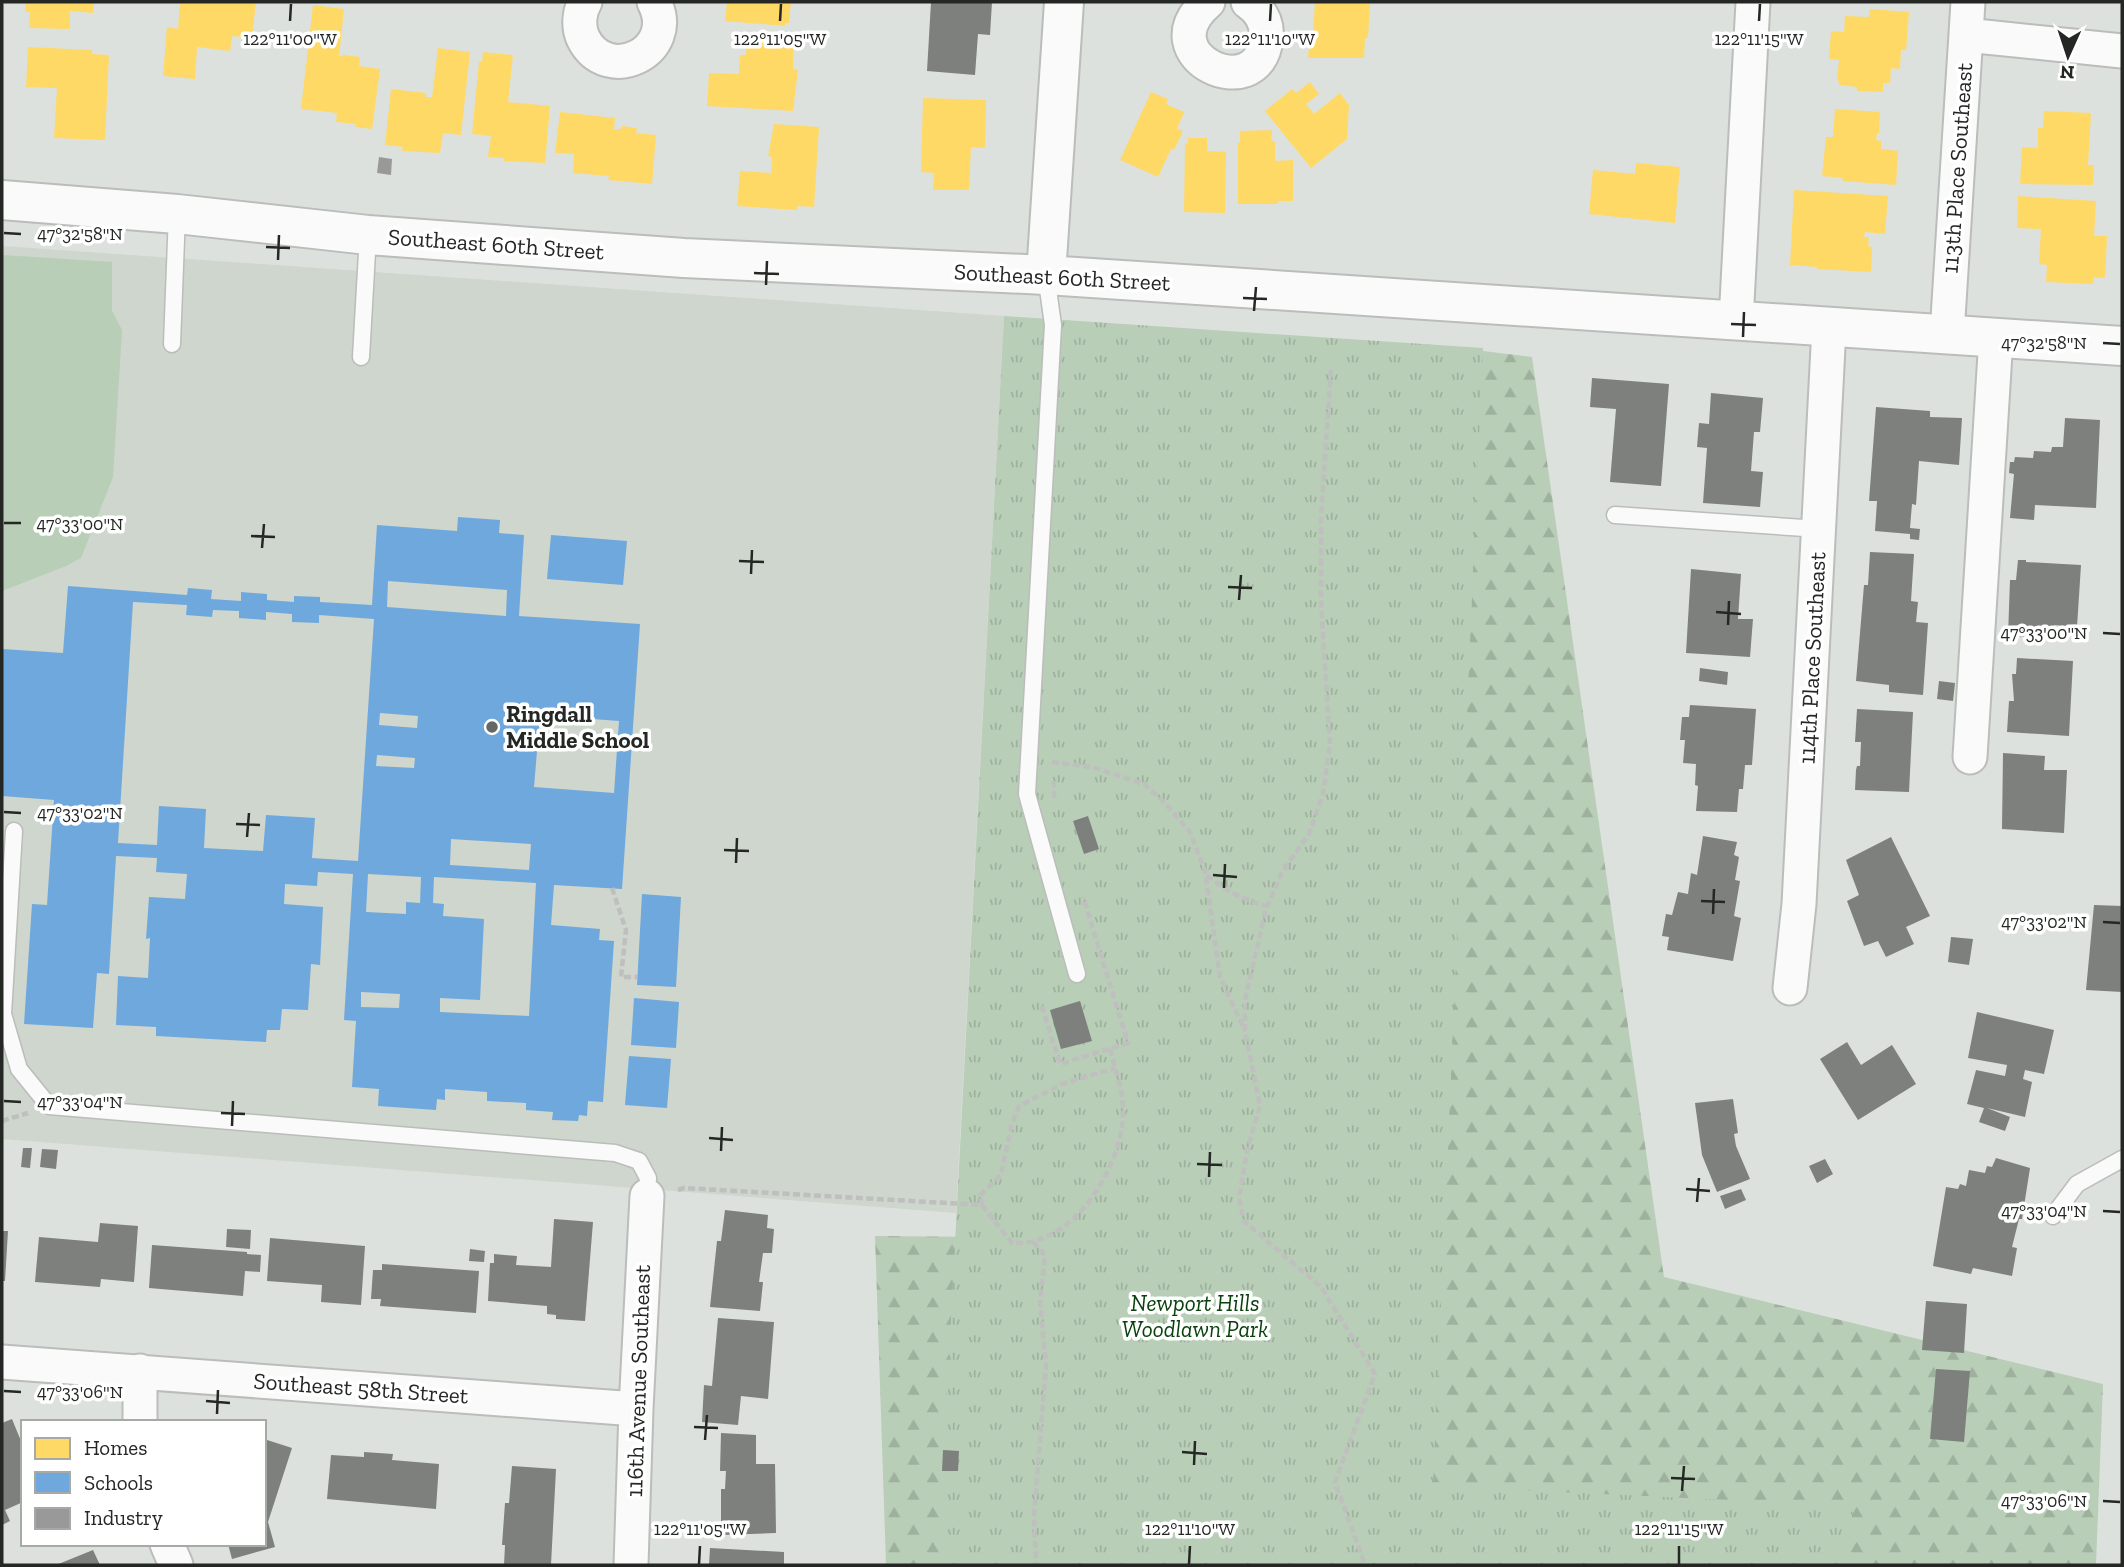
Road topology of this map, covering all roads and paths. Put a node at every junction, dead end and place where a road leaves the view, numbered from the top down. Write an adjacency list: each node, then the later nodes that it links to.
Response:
1 (654, 2): 7 (street)
2 (1065, 2): 13 (street)
3 (1208, 2): 4 (street)
4 (1248, 2)
5 (1753, 2): 14 (street)
6 (1968, 2): 8 (street, 113th Place Southeast)
7 (579, 4)
8 (1966, 35): 9 (street); 16 (street, 113th Place Southeast)
9 (2122, 51)
10 (2, 200): 11 (street, Southeast 60th Street)
11 (177, 214): 12 (street, Southeast 60th Street); 18 (lane)
12 (368, 235): 13 (street, Southeast 60th Street); 20 (lane)
13 (1046, 275): 14 (street, Southeast 60th Street); 25 (lane)
14 (1736, 321): 15 (street, Southeast 60th Street)
15 (1829, 328): 16 (street, Southeast 60th Street); 23 (street, 114th Place Southeast)
16 (1947, 334): 17 (street, Southeast 60th Street)
17 (1996, 337): 19 (street, Southeast 60th Street); 24 (street)
18 (172, 344)
19 (2122, 346)
20 (360, 357)
21 (1331, 370): 29 (path)
22 (1615, 515): 23 (lane)
23 (1819, 529): 32 (street, 114th Place Southeast)
24 (1970, 757)
25 (1028, 761): 27 (path); 30 (lane)
26 (14, 831): 37 (lane)
27 (1205, 874): 29 (path); 33 (path)
28 (612, 888): 31 (path)
29 (1268, 906): 33 (path)
30 (1077, 974)
31 (637, 977)
32 (1790, 988)
33 (1245, 1031): 49 (path)
34 (1110, 1049): 35 (path)
35 (1115, 1068): 38 (path); 40 (path)
36 (2122, 1159): 39 (lane)
37 (646, 1201): 38 (path); 43 (street, 116th Avenue Southeast)
38 (982, 1205): 40 (path)
39 (2053, 1216)
40 (1033, 1242): 48 (path)
41 (2, 1362): 42 (street, Southeast 58th Street)
42 (140, 1371): 43 (street, Southeast 58th Street); 44 (street)
43 (636, 1409): 47 (street, 116th Avenue Southeast)
44 (140, 1420)
45 (168, 1546): 46 (street)
46 (176, 1565)
47 (631, 1565)
48 (1036, 1565)
49 (1366, 1565)

